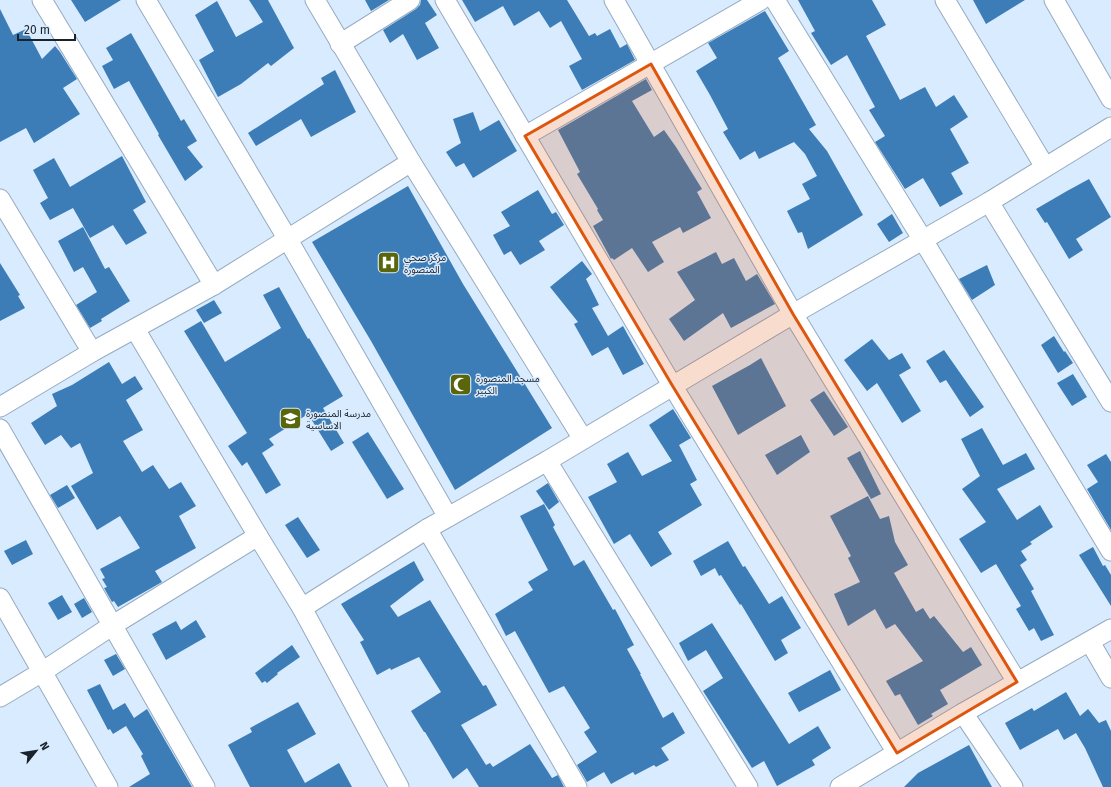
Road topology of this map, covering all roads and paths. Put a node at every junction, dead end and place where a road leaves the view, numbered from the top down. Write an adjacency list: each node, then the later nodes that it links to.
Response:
1 (42, 0): 22 (street)
2 (146, 0): 20 (street)
3 (314, 0): 11 (street)
4 (410, 0): 11 (street)
5 (445, 0): 15 (street)
6 (614, 0): 12 (street)
7 (761, 0): 12 (street)
8 (775, 0): 21 (street)
9 (945, 0): 17 (street)
10 (1054, 0): 13 (street)
11 (340, 44): 16 (street)
12 (651, 64): 15 (street); 23 (street)
13 (1111, 99)
14 (1111, 127): 17 (street)
15 (525, 136): 26 (street)
16 (411, 162): 20 (street); 30 (street)
17 (1045, 166): 19 (street)
18 (0, 199): 25 (street)
19 (989, 202): 21 (street); 27 (street)
20 (287, 238): 22 (street); 32 (street)
21 (923, 240): 23 (street); 35 (street)
22 (214, 285): 24 (street)
23 (793, 314): 26 (street); 43 (street)
24 (135, 329): 25 (street); 34 (street)
25 (92, 352): 28 (street)
26 (672, 385): 30 (street); 46 (street)
27 (1111, 402)
28 (0, 407)
29 (0, 429): 38 (street)
30 (583, 439): 31 (street)
31 (547, 460): 32 (street); 51 (street)
32 (448, 517): 33 (street)
33 (426, 529): 37 (street); 50 (street)
34 (258, 536): 37 (street); 38 (street)
35 (1111, 551)
36 (0, 598): 41 (street)
37 (302, 608): 49 (street)
38 (113, 625): 41 (street); 48 (street)
39 (1111, 629): 40 (street)
40 (1090, 642): 42 (street); 43 (street)
41 (42, 672): 44 (street); 47 (street)
42 (1111, 678)
43 (1017, 682): 45 (street)
44 (0, 697)
45 (963, 713): 46 (street); 53 (street)
46 (897, 753): 52 (street)
47 (108, 787)
48 (205, 787)
49 (399, 787)
50 (577, 787)
51 (748, 787)
52 (840, 787)
53 (1013, 787)

